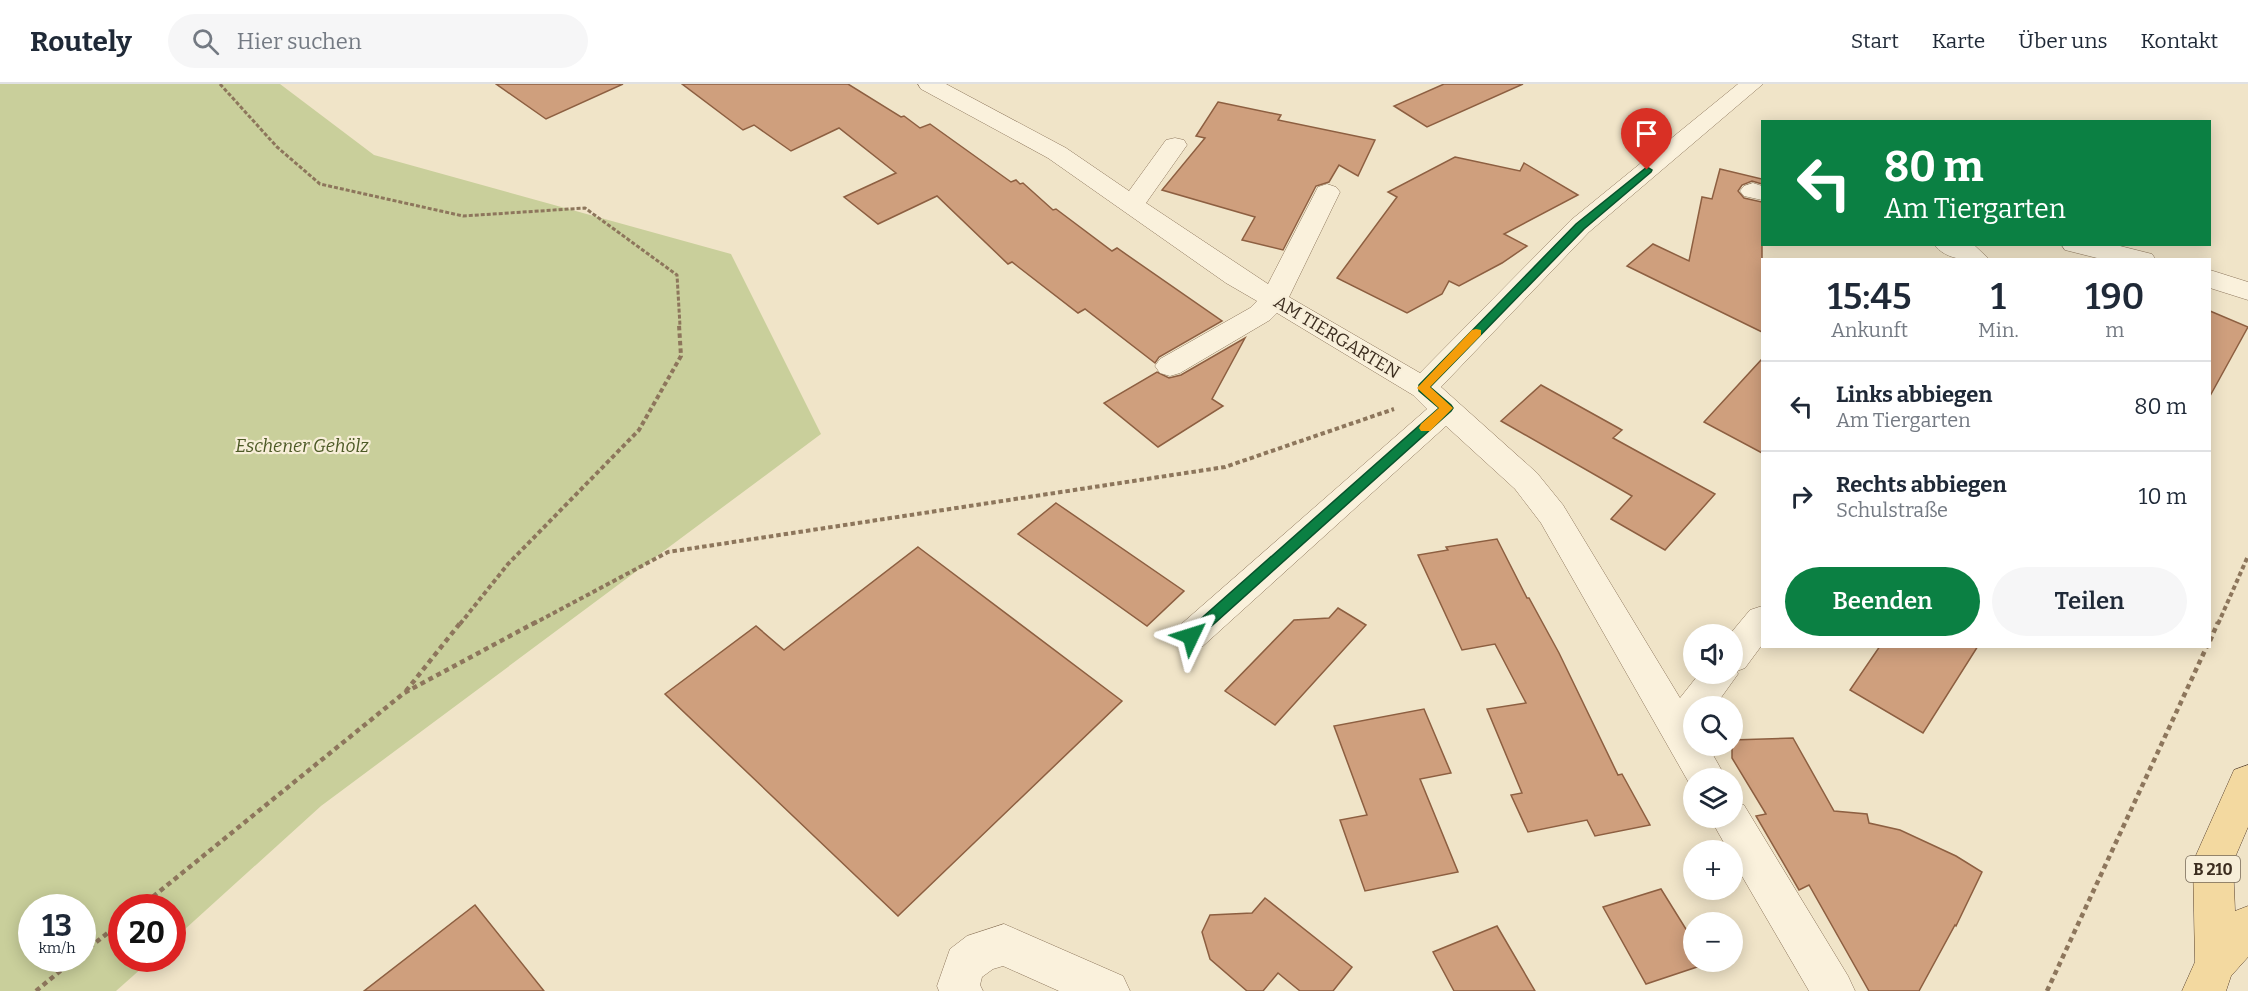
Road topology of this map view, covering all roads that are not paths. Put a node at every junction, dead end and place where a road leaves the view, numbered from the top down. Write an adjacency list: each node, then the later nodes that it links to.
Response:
1 (929, 84): 4 (street, AM TIERGARTEN)
2 (978, 84): 4 (street)
3 (1752, 84): 16 (street)
4 (954, 97): 7 (street, AM TIERGARTEN)
5 (1175, 145): 7 (street)
6 (1327, 192): 14 (street)
7 (1132, 205): 14 (street, AM TIERGARTEN)
8 (1951, 246): 11 (street)
9 (2086, 246): 10 (street)
10 (2134, 254)
11 (1973, 258)
12 (2211, 279): 13 (street)
13 (2248, 291)
14 (1274, 300): 15 (street); 16 (street, AM TIERGARTEN)
15 (1170, 366)
16 (1434, 397): 18 (street); 22 (street, AM TIERGARTEN)
17 (1761, 621): 19 (street)
18 (1191, 636)
19 (1743, 644)
20 (1712, 684): 21 (street)
21 (1702, 696)
22 (1683, 707)
23 (2248, 783): 26 (main road, B 210)
24 (1736, 828): 27 (street)
25 (2248, 926): 26 (main road, B 210)
26 (2210, 977)
27 (1826, 989)
28 (961, 991): 29 (street)
29 (1108, 991)

